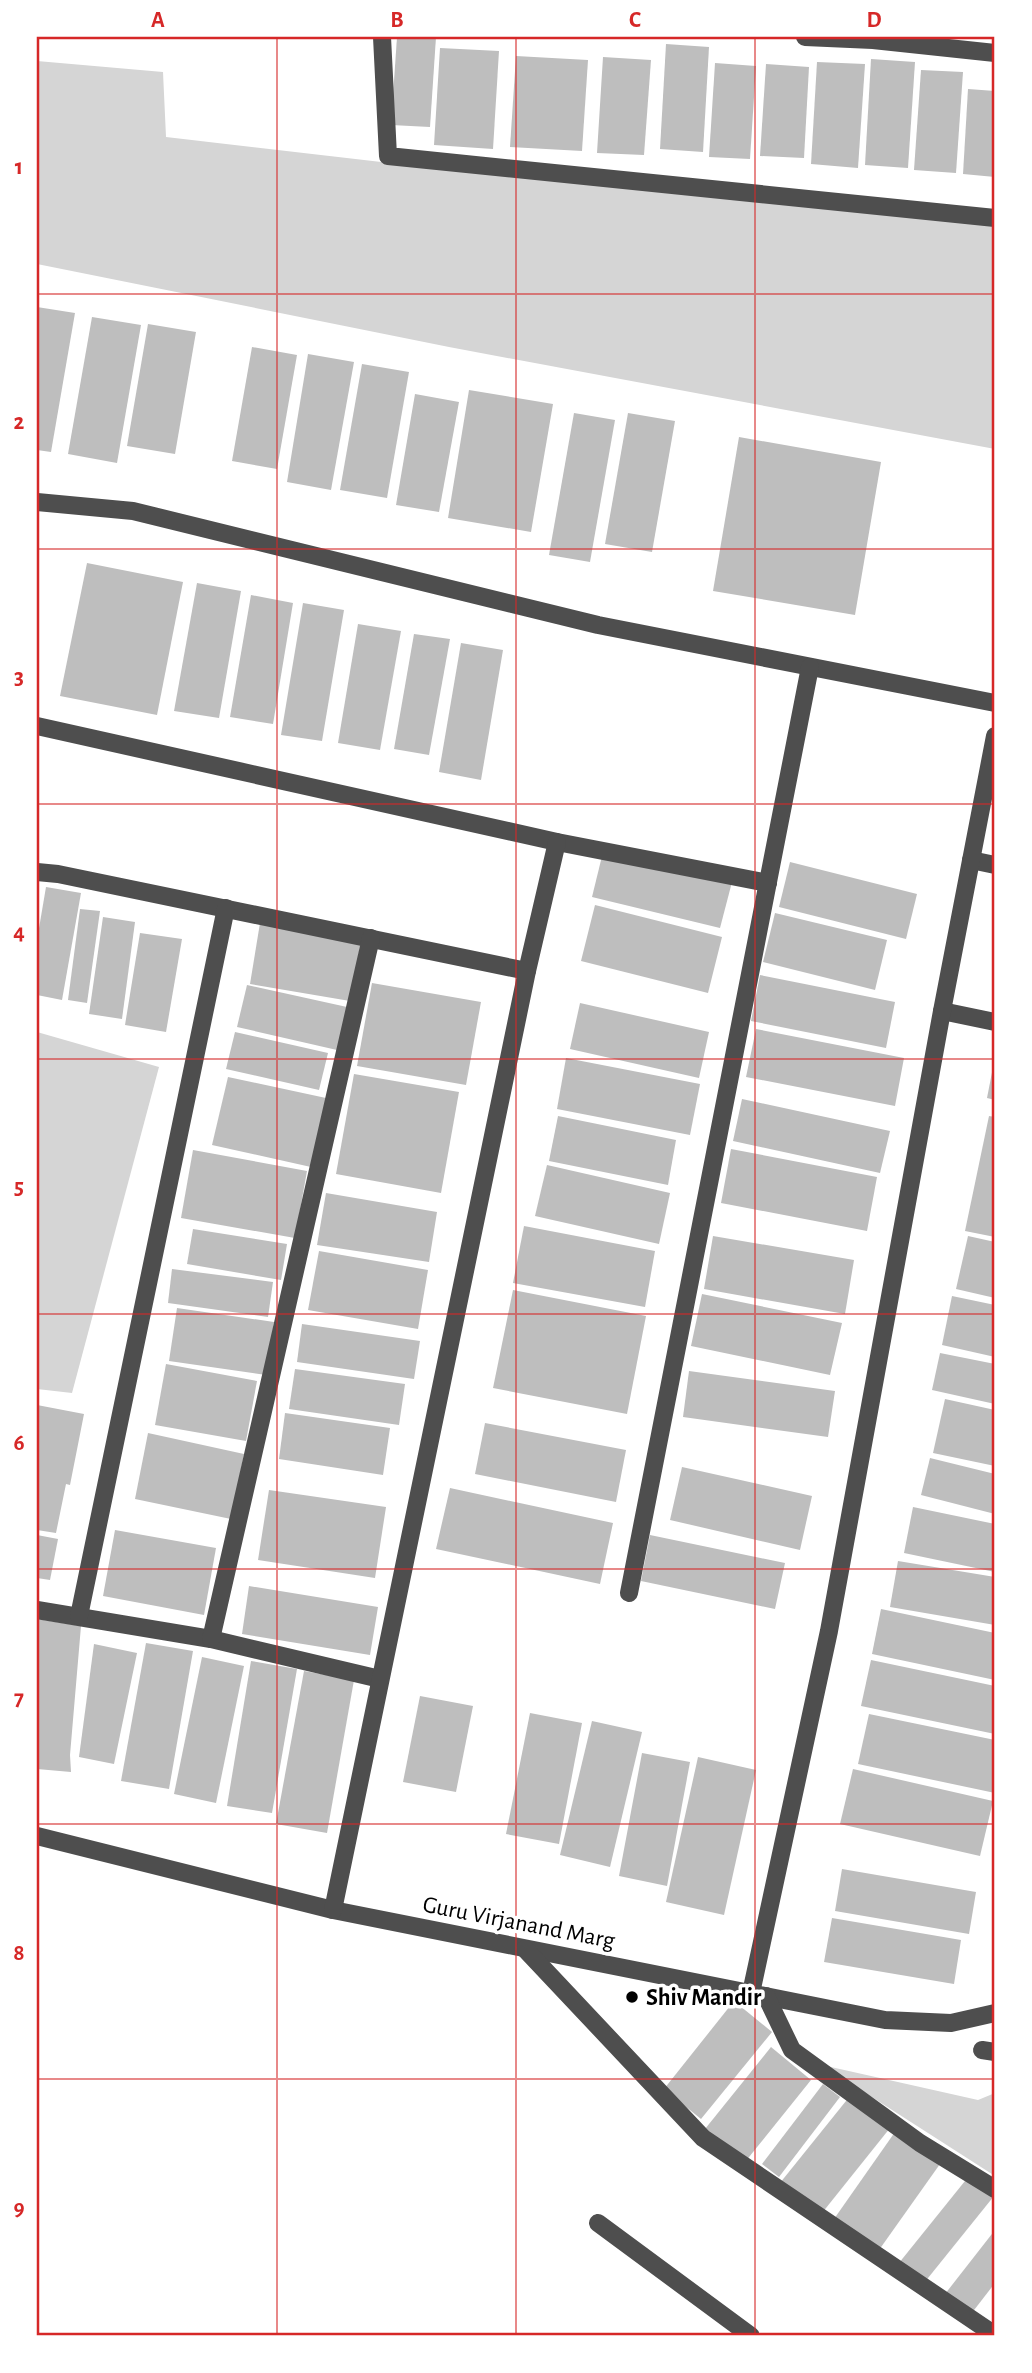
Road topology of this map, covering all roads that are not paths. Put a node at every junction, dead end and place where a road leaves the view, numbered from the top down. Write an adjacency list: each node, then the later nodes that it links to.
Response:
1 (383, 37): 5 (street)
2 (804, 37): 3 (street)
3 (873, 38): 4 (street)
4 (995, 53)
5 (995, 218)
6 (37, 502): 7 (street)
7 (810, 667): 8 (street); 15 (street)
8 (995, 703)
9 (37, 726): 11 (street)
10 (995, 736): 12 (street)
11 (557, 842): 15 (street); 18 (street)
12 (971, 860): 13 (street); 19 (street)
13 (995, 865)
14 (37, 872): 16 (street)
15 (768, 883): 21 (street)
16 (226, 908): 17 (street); 23 (street)
17 (371, 938): 18 (street); 24 (street)
18 (527, 971): 25 (street)
19 (942, 1011): 20 (street); 29 (street)
20 (995, 1022)
21 (629, 1593)
22 (37, 1610): 23 (street)
23 (79, 1616): 24 (street)
24 (211, 1639): 25 (street)
25 (380, 1679): 27 (street)
26 (37, 1836): 27 (street, Guru Virjanand Marg)
27 (333, 1910): 28 (street, Guru Virjanand Marg)
28 (526, 1949): 29 (street, Guru Virjanand Marg); 33 (street)
29 (758, 1995): 30 (street, Guru Virjanand Marg); 31 (street)
30 (995, 2013)
31 (995, 2189)
32 (598, 2222): 34 (street)
33 (995, 2335)
34 (751, 2336)

